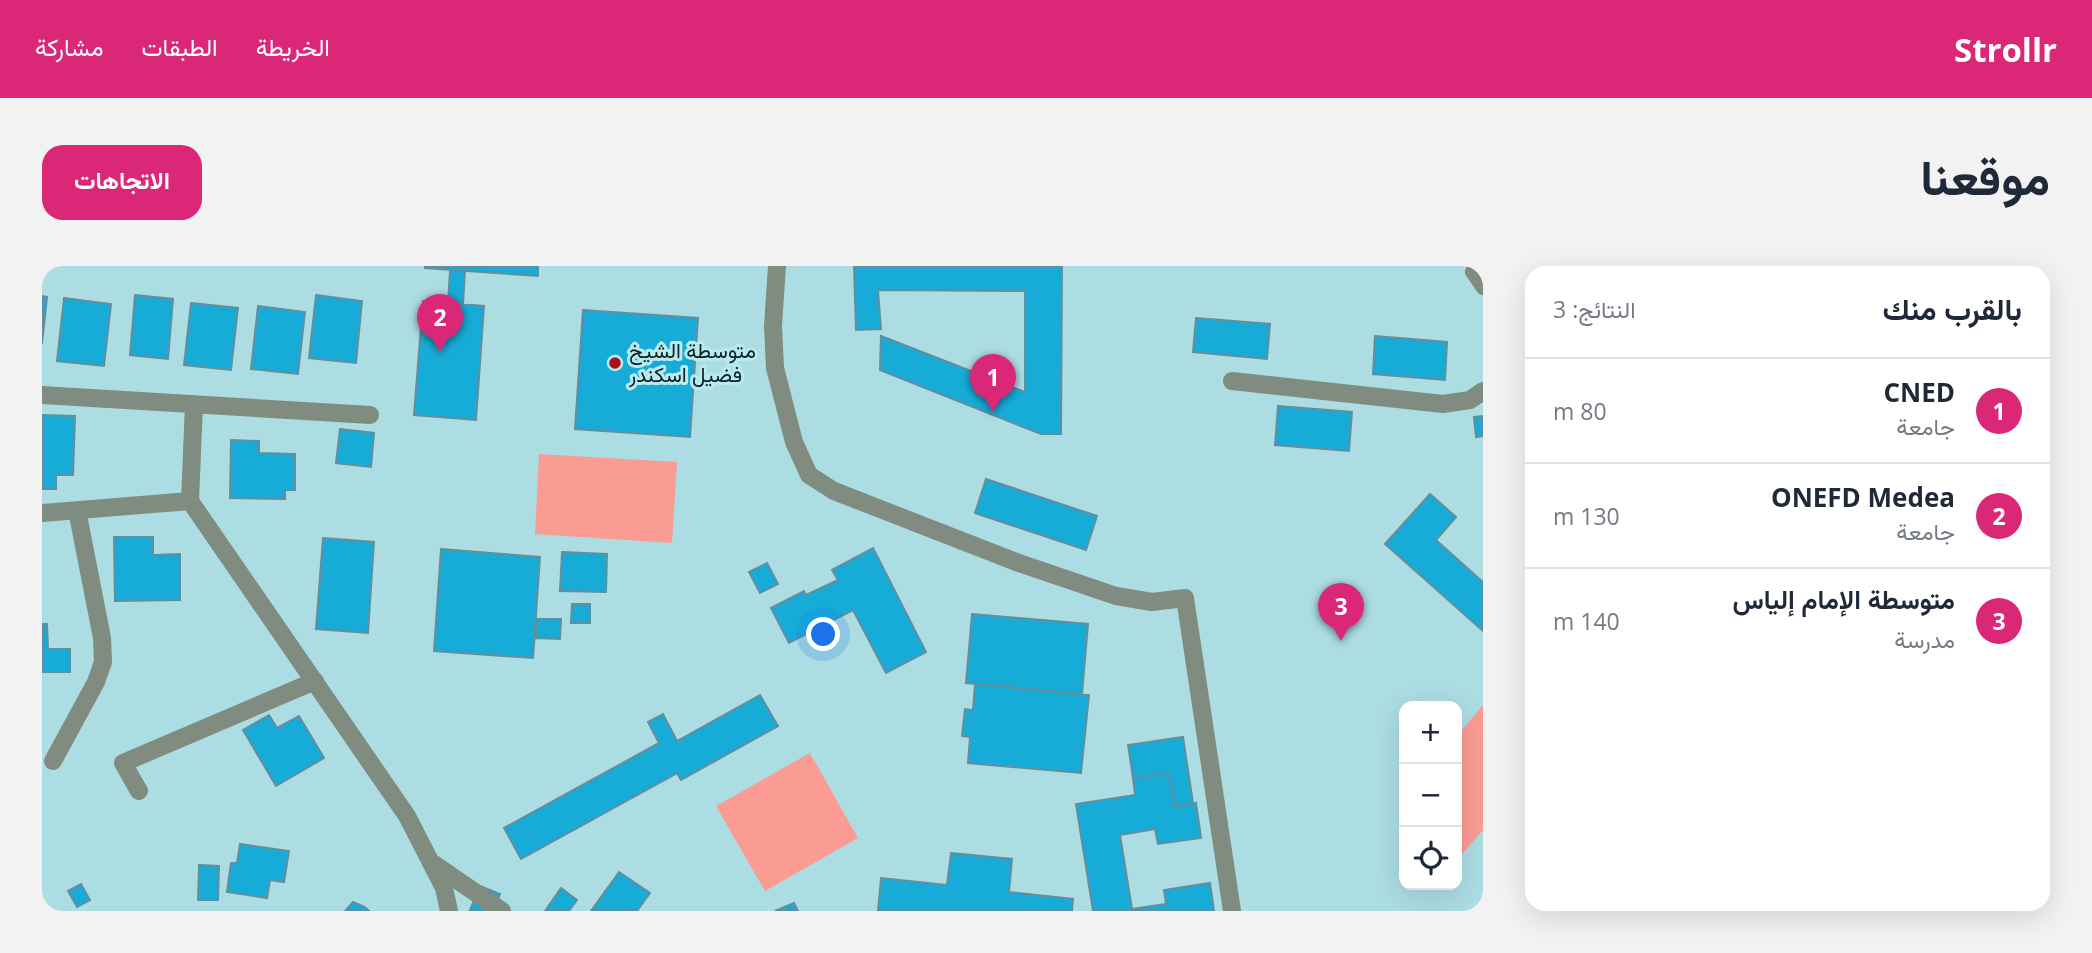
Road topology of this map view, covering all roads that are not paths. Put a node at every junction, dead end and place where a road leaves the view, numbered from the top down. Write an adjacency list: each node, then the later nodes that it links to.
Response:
1 (777, 266): 18 (street)
2 (1476, 266): 3 (lane)
3 (1483, 288)
4 (1232, 381): 5 (street)
5 (1483, 391)
6 (42, 396): 7 (street)
7 (194, 404): 8 (street); 9 (street)
8 (370, 415)
9 (190, 501): 10 (street); 12 (street)
10 (77, 510): 11 (street); 13 (street)
11 (42, 513)
12 (314, 681): 14 (street); 15 (street)
13 (53, 761)
14 (139, 791)
15 (431, 862): 16 (street); 17 (street)
16 (449, 911)
17 (502, 911)
18 (1232, 911)

